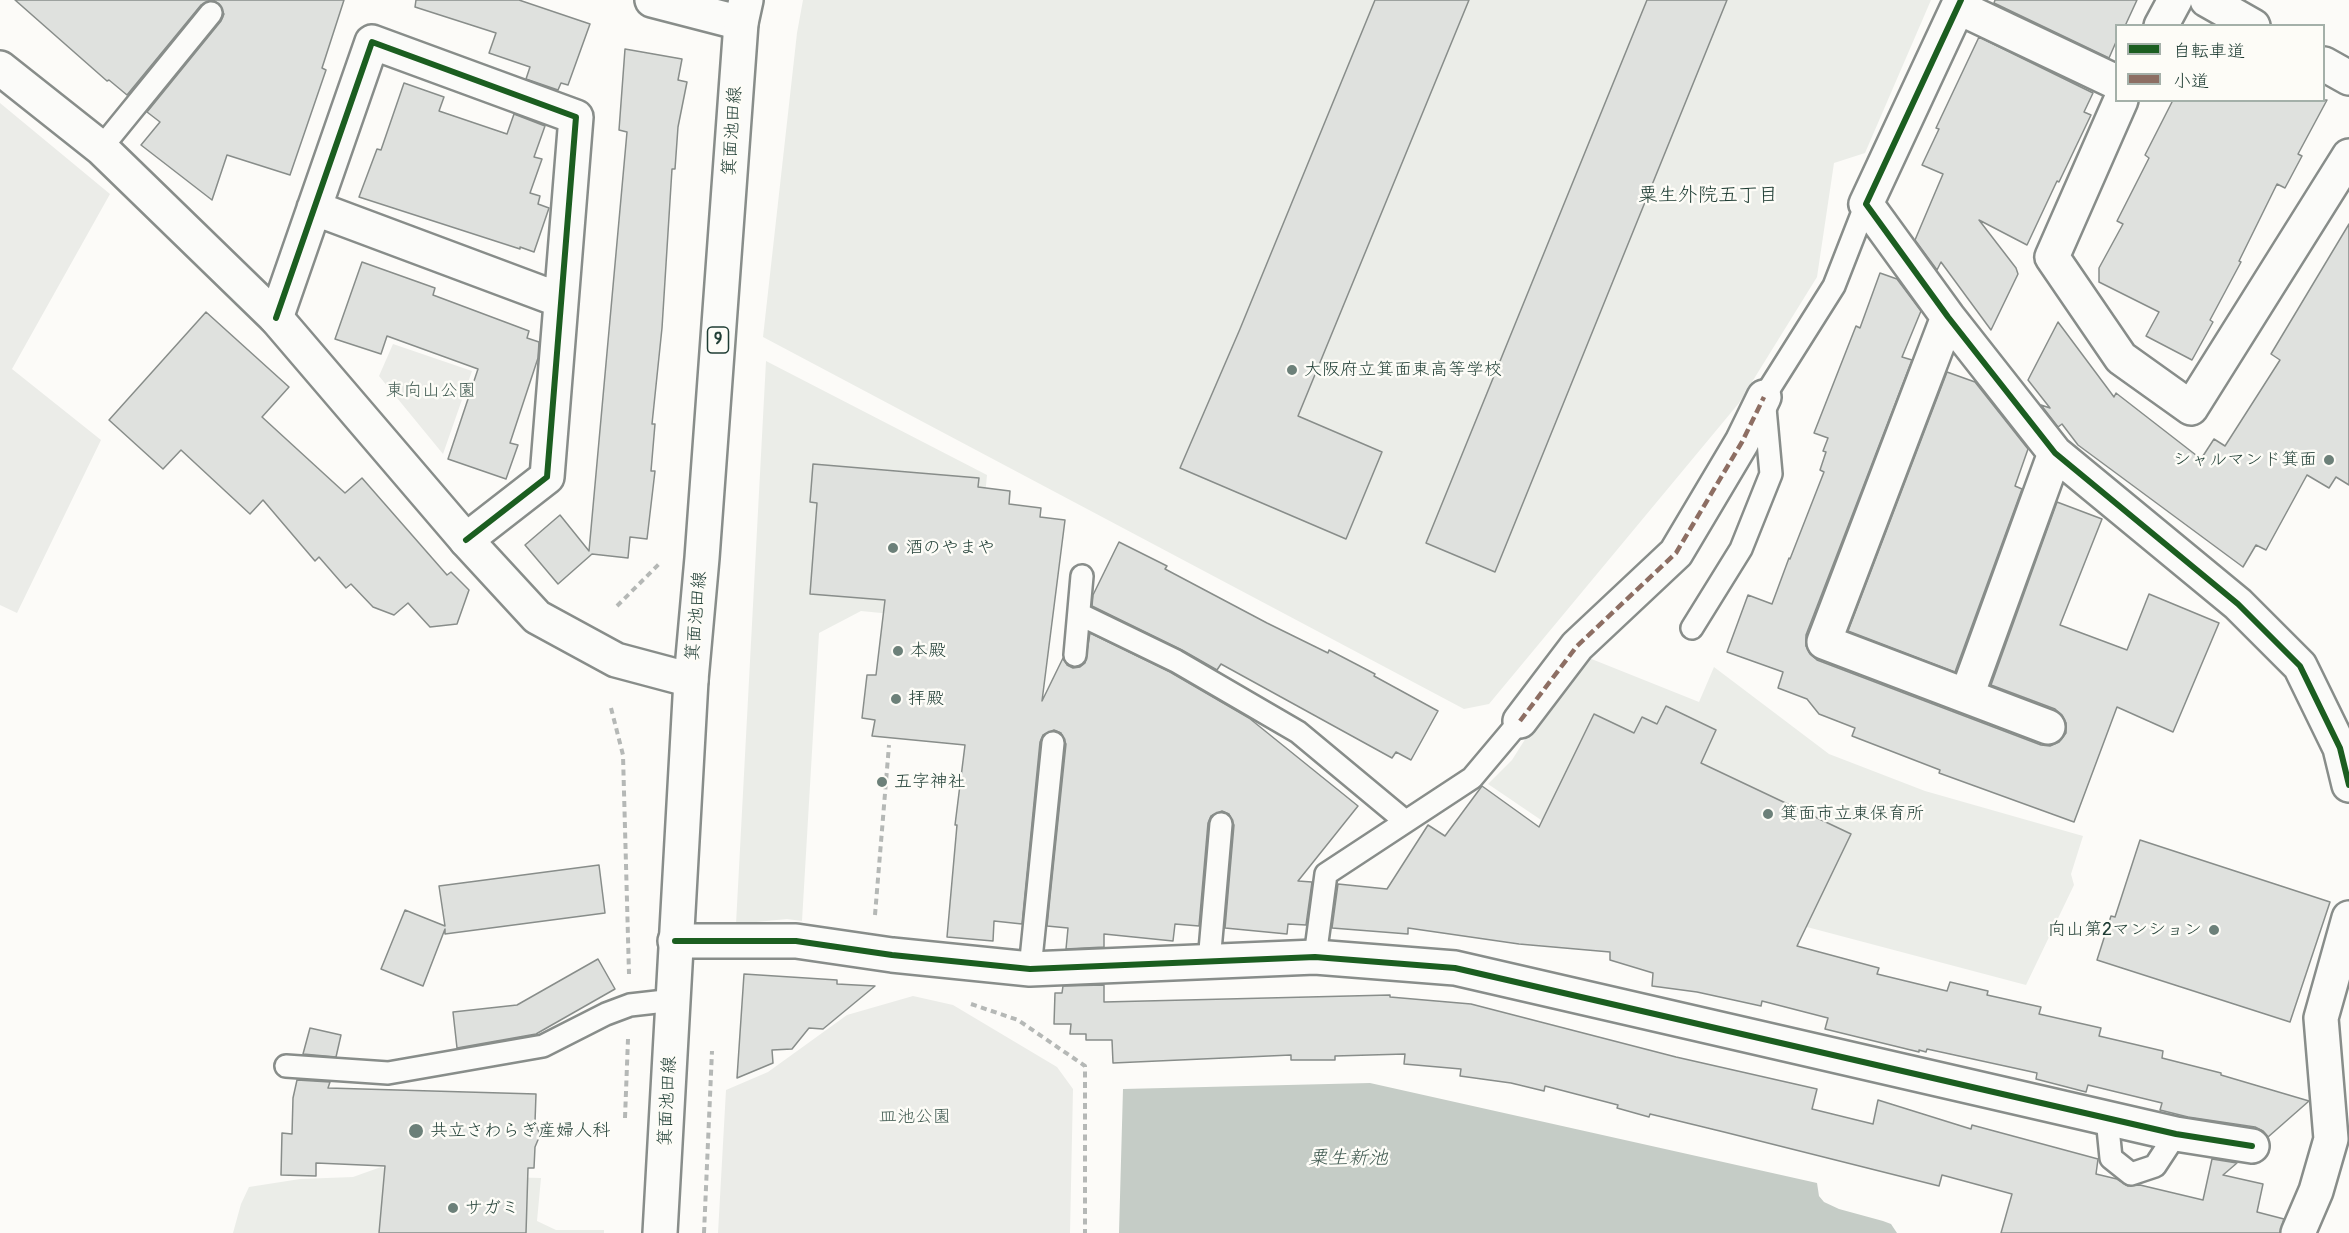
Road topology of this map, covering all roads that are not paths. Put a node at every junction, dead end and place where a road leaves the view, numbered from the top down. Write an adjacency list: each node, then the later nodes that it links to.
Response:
1 (652, 0): 5 (street)
2 (2175, 0): 7 (street)
3 (2207, 0): 8 (street)
4 (1959, 3): 12 (street); 16 (street)
5 (744, 11): 28 (street, 箕面池田線 / 9)
6 (211, 13): 14 (lane)
7 (2162, 24)
8 (2249, 24)
9 (2325, 65): 11 (street)
10 (0, 68): 14 (street)
11 (2349, 78)
12 (2115, 81)
13 (2120, 102): 15 (street)
14 (100, 148): 20 (street)
15 (2349, 156)
16 (1866, 204): 19 (street); 21 (lane)
17 (314, 208): 18 (street); 18 (street); 20 (street)
18 (560, 300): 23 (street)
19 (1948, 317): 22 (street); 29 (street)
20 (276, 318): 23 (street)
21 (1764, 397): 26 (lane); 30 (street)
22 (2055, 453): 29 (street); 33 (street)
23 (466, 540): 28 (street)
24 (1082, 576): 25 (lane)
25 (1079, 614): 27 (lane); 34 (lane)
26 (1692, 628)
27 (1075, 655)
28 (691, 680): 37 (street, 箕面池田線 / 9)
29 (1967, 695): 31 (street)
30 (1520, 721): 34 (lane)
31 (2048, 727)
32 (1053, 743): 40 (lane)
33 (2349, 784)
34 (1405, 821): 38 (lane)
35 (1221, 824): 39 (lane)
36 (2349, 918): 47 (street)
37 (675, 941): 40 (street); 41 (street, 箕面池田線 / 9)
38 (1315, 957): 39 (street); 43 (street)
39 (1209, 962): 40 (street)
40 (1030, 969)
41 (674, 1000): 42 (lane); 46 (street, 箕面池田線 / 9)
42 (286, 1065)
43 (2107, 1118): 44 (street); 44 (lane)
44 (2176, 1134): 45 (street)
45 (2252, 1146)
46 (660, 1233)
47 (2298, 1233)

